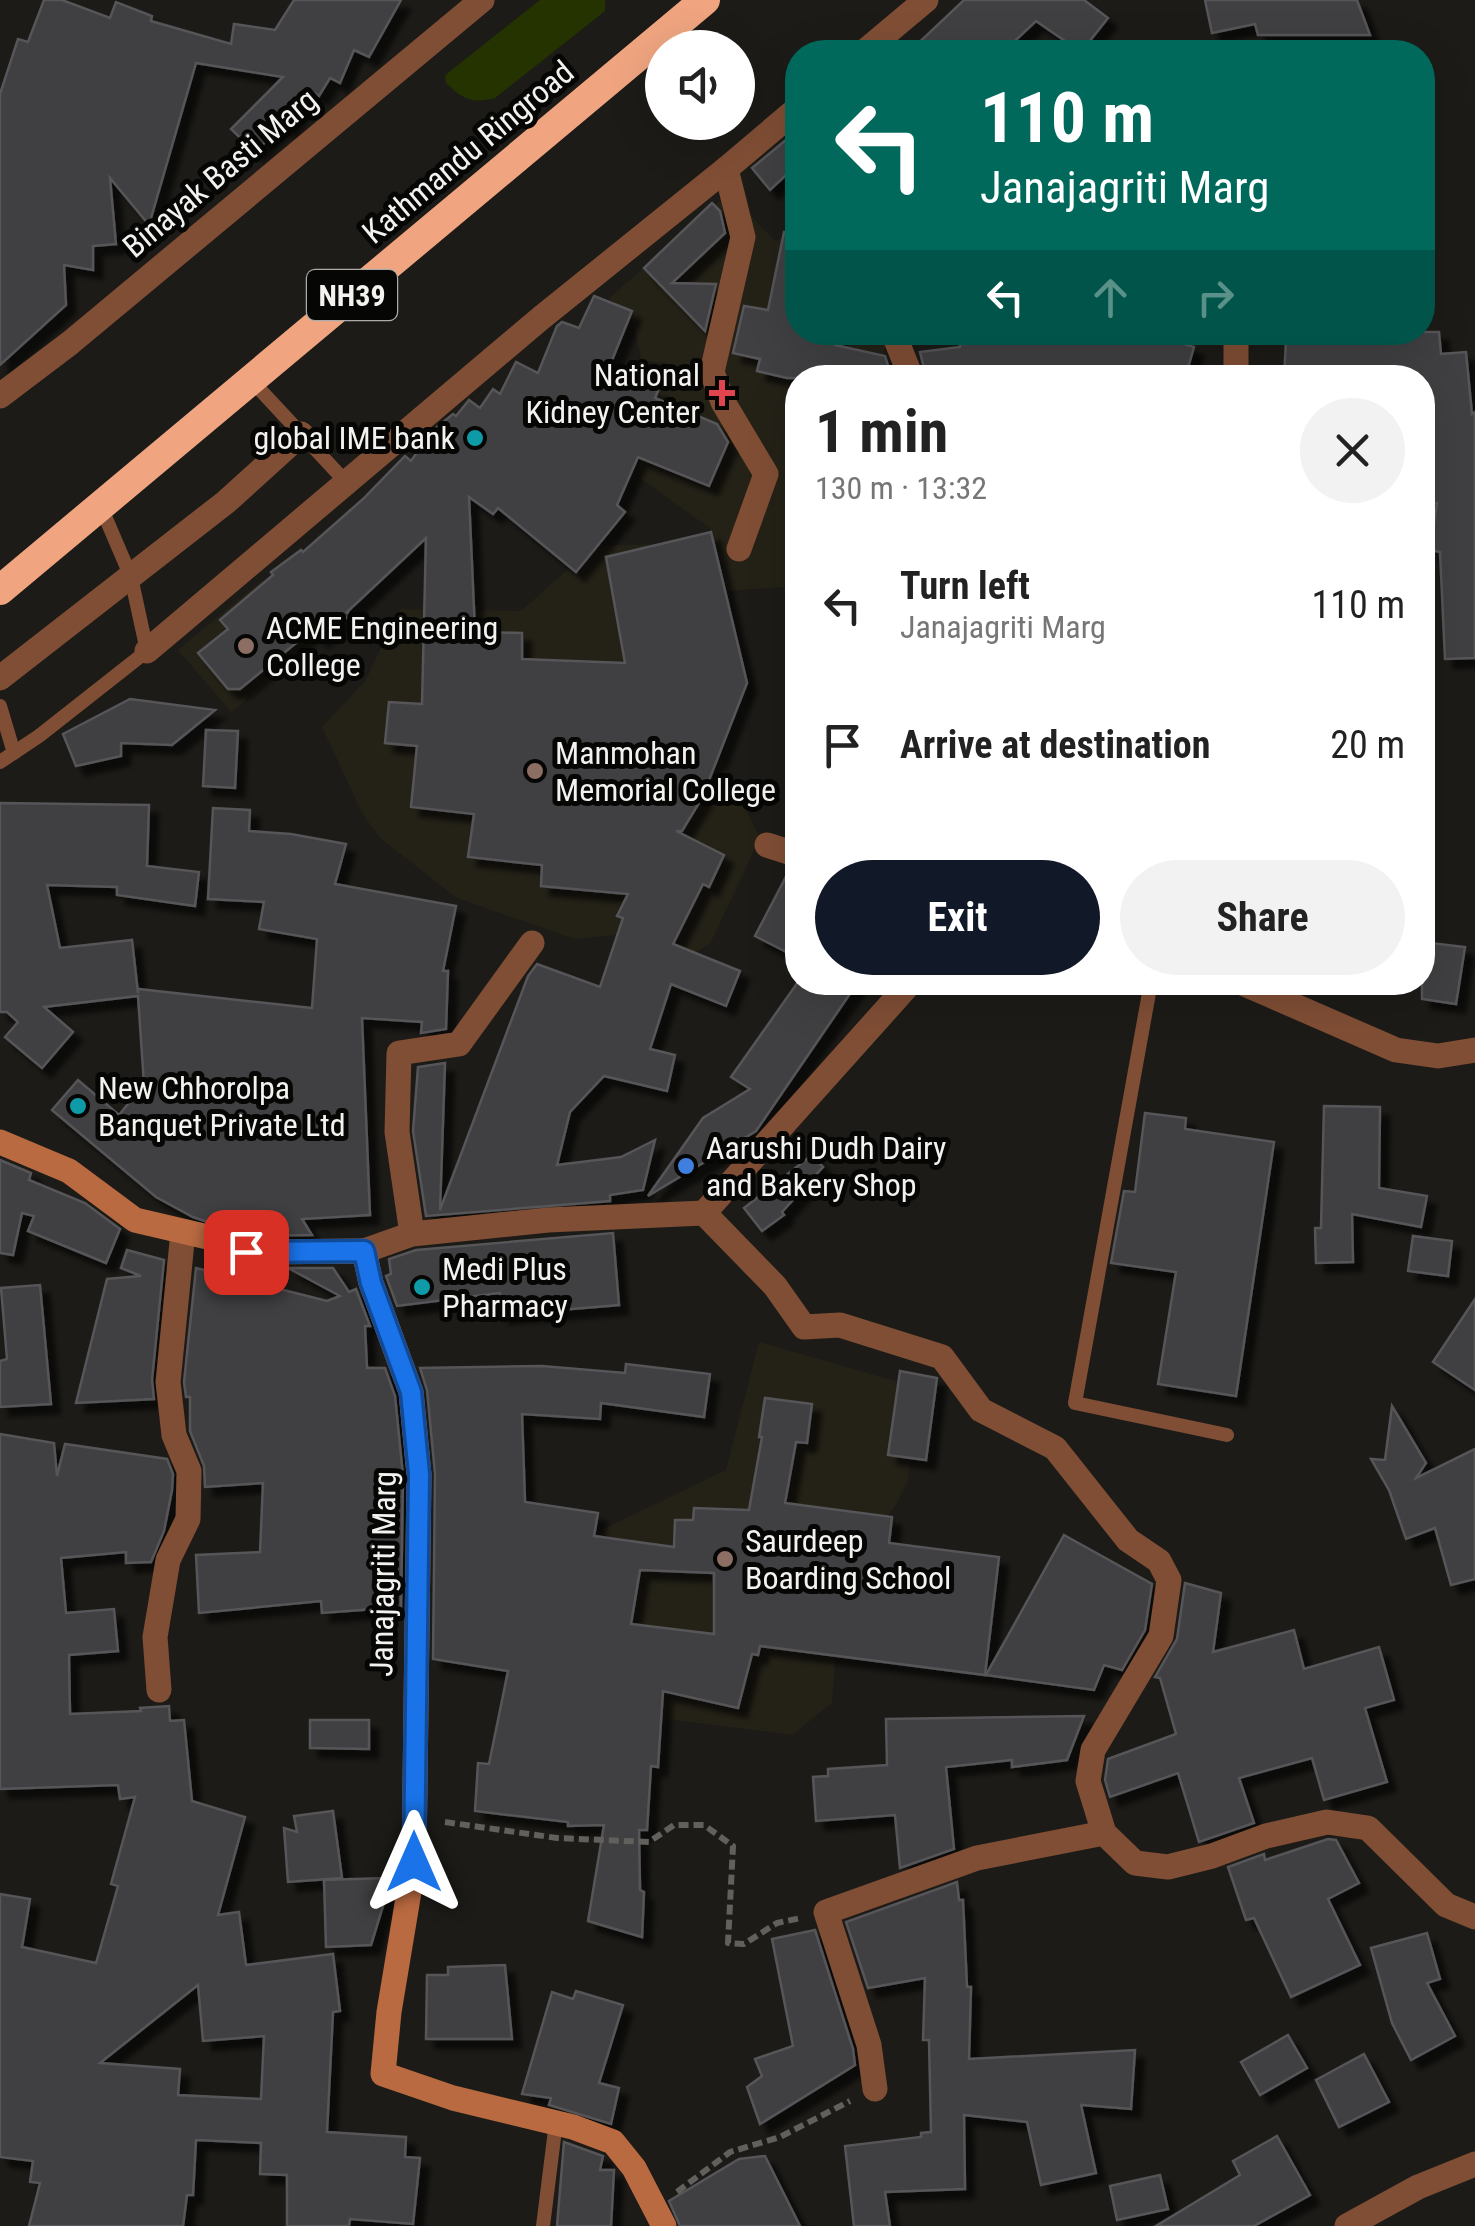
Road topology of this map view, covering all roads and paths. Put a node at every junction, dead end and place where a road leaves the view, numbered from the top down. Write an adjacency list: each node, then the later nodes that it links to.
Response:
1 (482, 0): 8 (street, Binayak Basti Marg)
2 (705, 0): 7 (highway, Kathmandu Ringroad / NH39)
3 (926, 0): 4 (street)
4 (878, 40)
5 (785, 119): 6 (street)
6 (726, 169): 10 (street); 12 (street)
7 (252, 382): 9 (lane); 11 (highway, Kathmandu Ringroad / NH39)
8 (0, 396)
9 (301, 434): 10 (lane); 13 (street)
10 (346, 481): 15 (street)
11 (101, 506): 13 (lane); 14 (highway, Kathmandu Ringroad / NH39)
12 (740, 549)
13 (132, 577): 15 (lane); 16 (street)
14 (0, 590)
15 (147, 651): 18 (lane)
16 (0, 678)
17 (0, 706): 18 (lane)
18 (14, 753): 19 (lane)
19 (0, 762)
20 (767, 845): 21 (street)
21 (785, 851)
22 (532, 943): 30 (street)
23 (898, 995): 28 (street)
24 (1149, 995): 32 (lane)
25 (1270, 995): 26 (street)
26 (1475, 1050)
27 (0, 1142): 29 (street)
28 (704, 1213): 30 (street); 35 (street)
29 (183, 1232): 31 (street); 33 (street)
30 (412, 1234): 31 (street)
31 (364, 1251): 34 (street, Janajagriti Marg)
32 (1227, 1435)
33 (159, 1690)
34 (414, 1820): 36 (path); 39 (street, Janajagriti Marg)
35 (1104, 1833): 36 (street); 37 (street)
36 (826, 1912): 38 (street)
37 (1475, 1917)
38 (874, 2089): 41 (path)
39 (556, 2122): 41 (street, Janajagriti Marg); 42 (lane)
40 (1475, 2164): 43 (street)
41 (660, 2217)
42 (543, 2226)
43 (1347, 2226)

